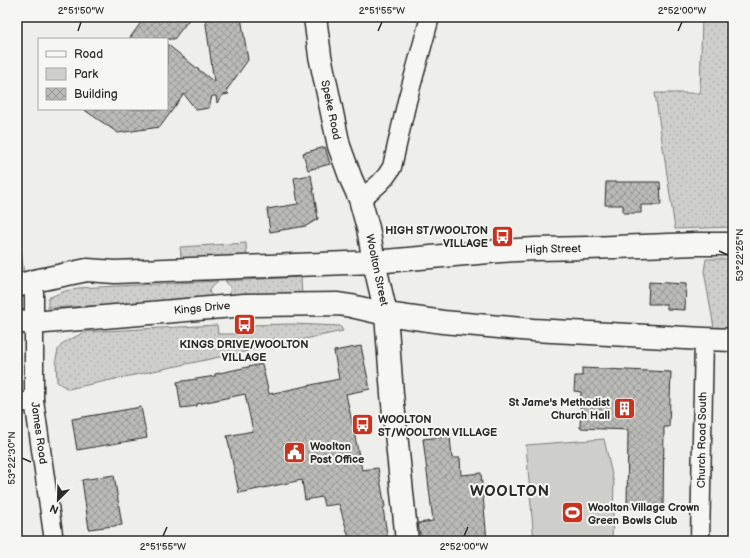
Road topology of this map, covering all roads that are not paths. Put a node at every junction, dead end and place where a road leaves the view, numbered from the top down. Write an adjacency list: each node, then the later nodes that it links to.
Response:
1 (315, 17): 3 (main road, Speke Road)
2 (430, 17): 3 (street)
3 (360, 199): 5 (main road, Woolton Street)
4 (733, 244): 5 (main road, High Street)
5 (374, 262): 6 (main road); 7 (main road, Woolton Street)
6 (25, 284): 8 (street, James Road)
7 (386, 314): 8 (main road, Kings Drive); 9 (main road); 14 (main road, Woolton Street)
8 (25, 322): 11 (street, James Road)
9 (704, 339): 10 (main road); 15 (street, Church Road South)
10 (733, 340)
11 (34, 400): 12 (street); 13 (street, James Road)
12 (17, 404)
13 (54, 541)
14 (407, 541)
15 (700, 541)

